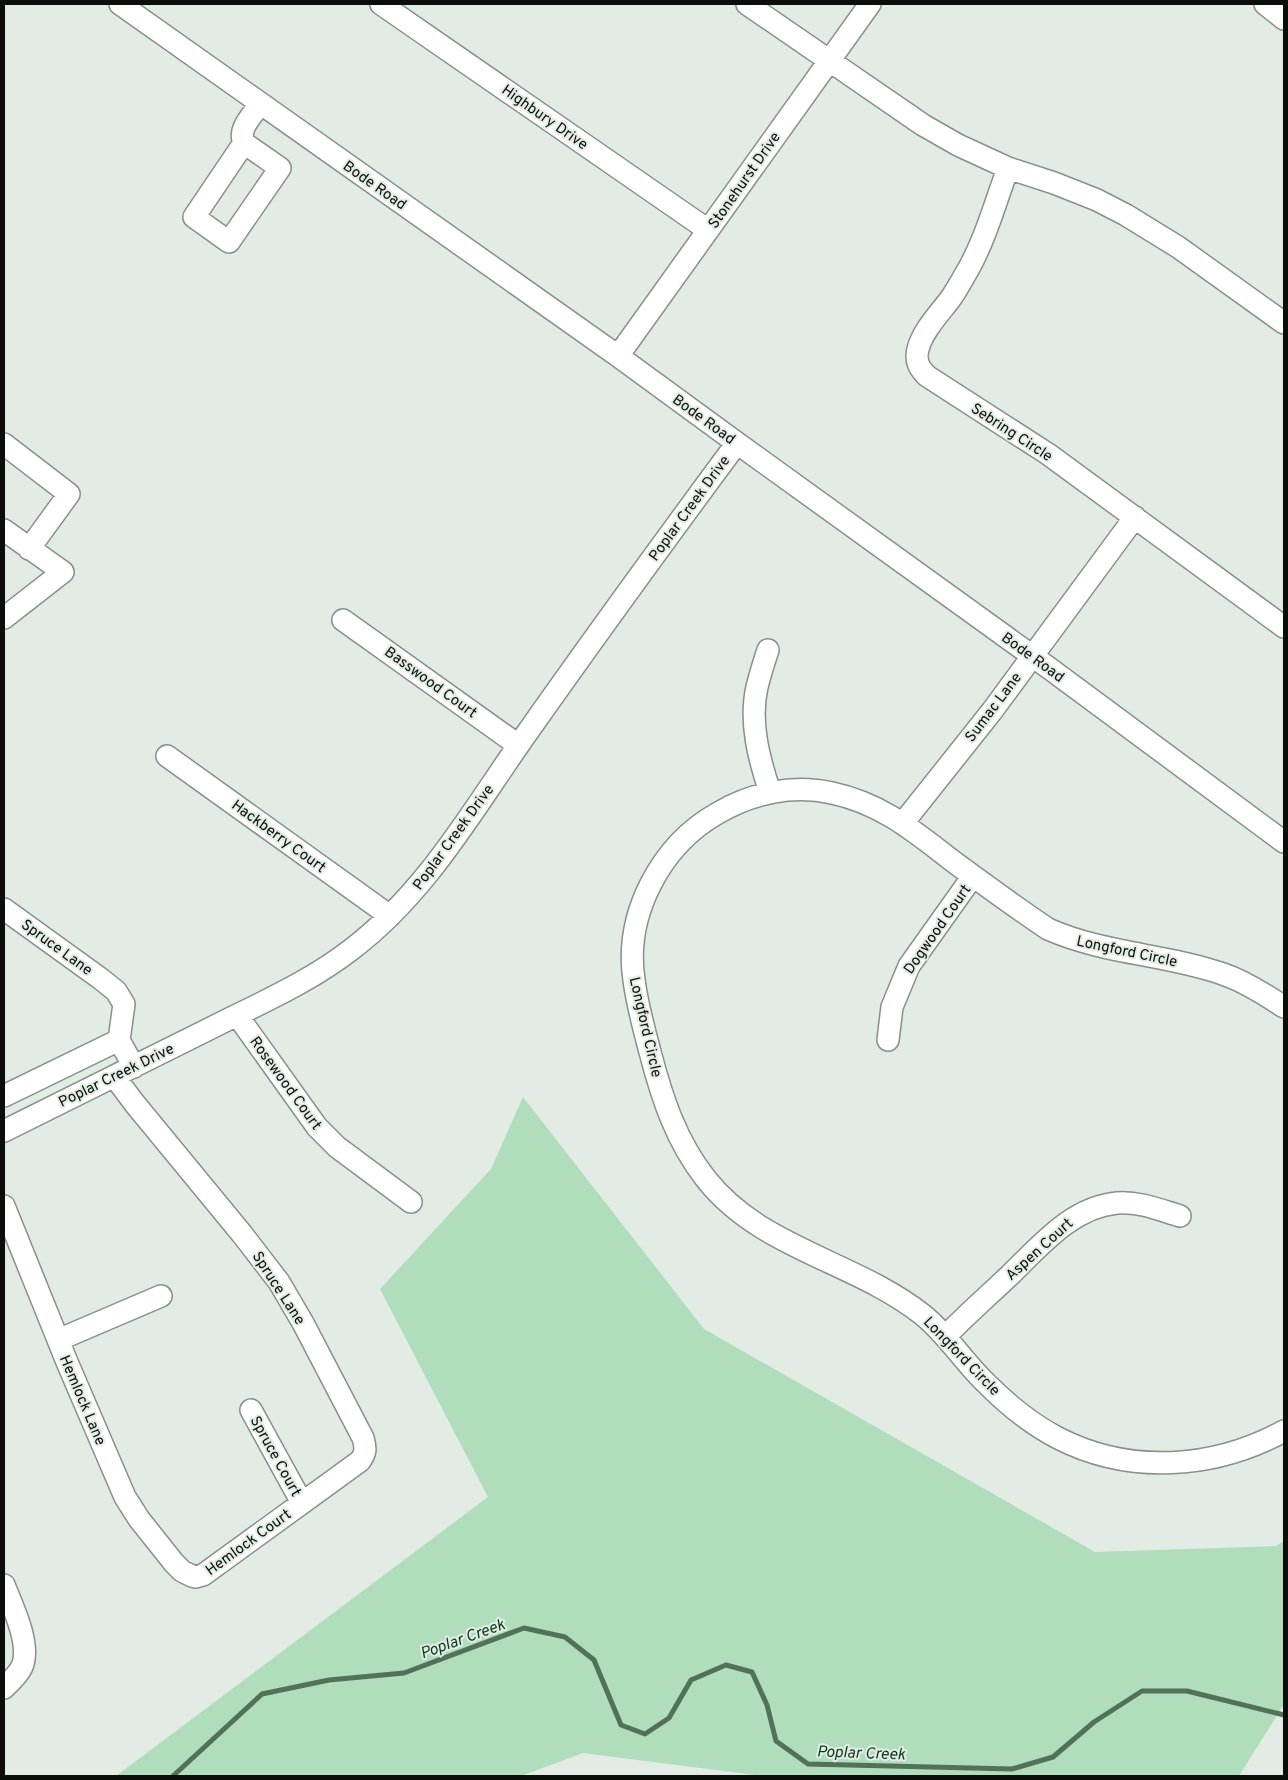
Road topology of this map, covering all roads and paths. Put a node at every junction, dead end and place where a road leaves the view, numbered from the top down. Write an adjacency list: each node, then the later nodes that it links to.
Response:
1 (120, 4): 8 (street, Bode Road)
2 (381, 4): 11 (street, Highbury Drive)
3 (747, 4): 7 (street)
4 (870, 4): 7 (street, Stonehurst Drive)
5 (1265, 4): 6 (street)
6 (1284, 18)
7 (829, 60): 10 (street); 11 (street, Stonehurst Drive)
8 (260, 104): 9 (street); 13 (street, Bode Road)
9 (244, 143)
10 (1008, 168): 12 (street); 16 (street, Sebring Circle)
11 (708, 230): 13 (street, Stonehurst Drive)
12 (1284, 323)
13 (618, 356): 14 (street, Bode Road)
14 (737, 443): 23 (street, Bode Road); 24 (street, Poplar Creek Drive)
15 (4, 444): 18 (street)
16 (1135, 517): 21 (street, Sebring Circle); 23 (street, Sumac Lane)
17 (4, 530): 18 (street)
18 (29, 548): 19 (street)
19 (4, 618)
20 (344, 620): 24 (street, Basswood Court)
21 (1284, 627)
22 (768, 650): 26 (street)
23 (1032, 657): 27 (street, Sumac Lane); 28 (street, Bode Road)
24 (518, 745): 31 (street, Poplar Creek Drive)
25 (167, 756): 31 (street, Hackberry Court)
26 (770, 792): 27 (street, Longford Circle); 44 (street, Longford Circle)
27 (903, 823): 29 (street, Longford Circle)
28 (1284, 842)
29 (973, 876): 32 (street, Longford Circle); 35 (street, Dogwood Court)
30 (4, 909): 34 (street, Spruce Lane)
31 (390, 916): 33 (street, Poplar Creek Drive)
32 (1284, 1007)
33 (236, 1015): 36 (street, Poplar Creek Drive); 40 (street, Rosewood Court)
34 (119, 1040): 36 (street); 38 (street)
35 (888, 1040)
36 (134, 1066): 37 (street, Poplar Creek Drive)
37 (114, 1076): 39 (street, Poplar Creek Drive); 48 (street, Spruce Lane)
38 (4, 1096)
39 (4, 1131)
40 (411, 1202)
41 (4, 1206): 45 (street, Hemlock Lane)
42 (1180, 1216): 44 (street, Aspen Court)
43 (161, 1296): 45 (street)
44 (946, 1336): 47 (street, Longford Circle)
45 (58, 1340): 49 (street, Hemlock Lane)
46 (251, 1410): 48 (street, Spruce Court)
47 (1284, 1431)
48 (302, 1503): 49 (street, Hemlock Court)
49 (192, 1576)
50 (4, 1585): 51 (street)
51 (4, 1688)

